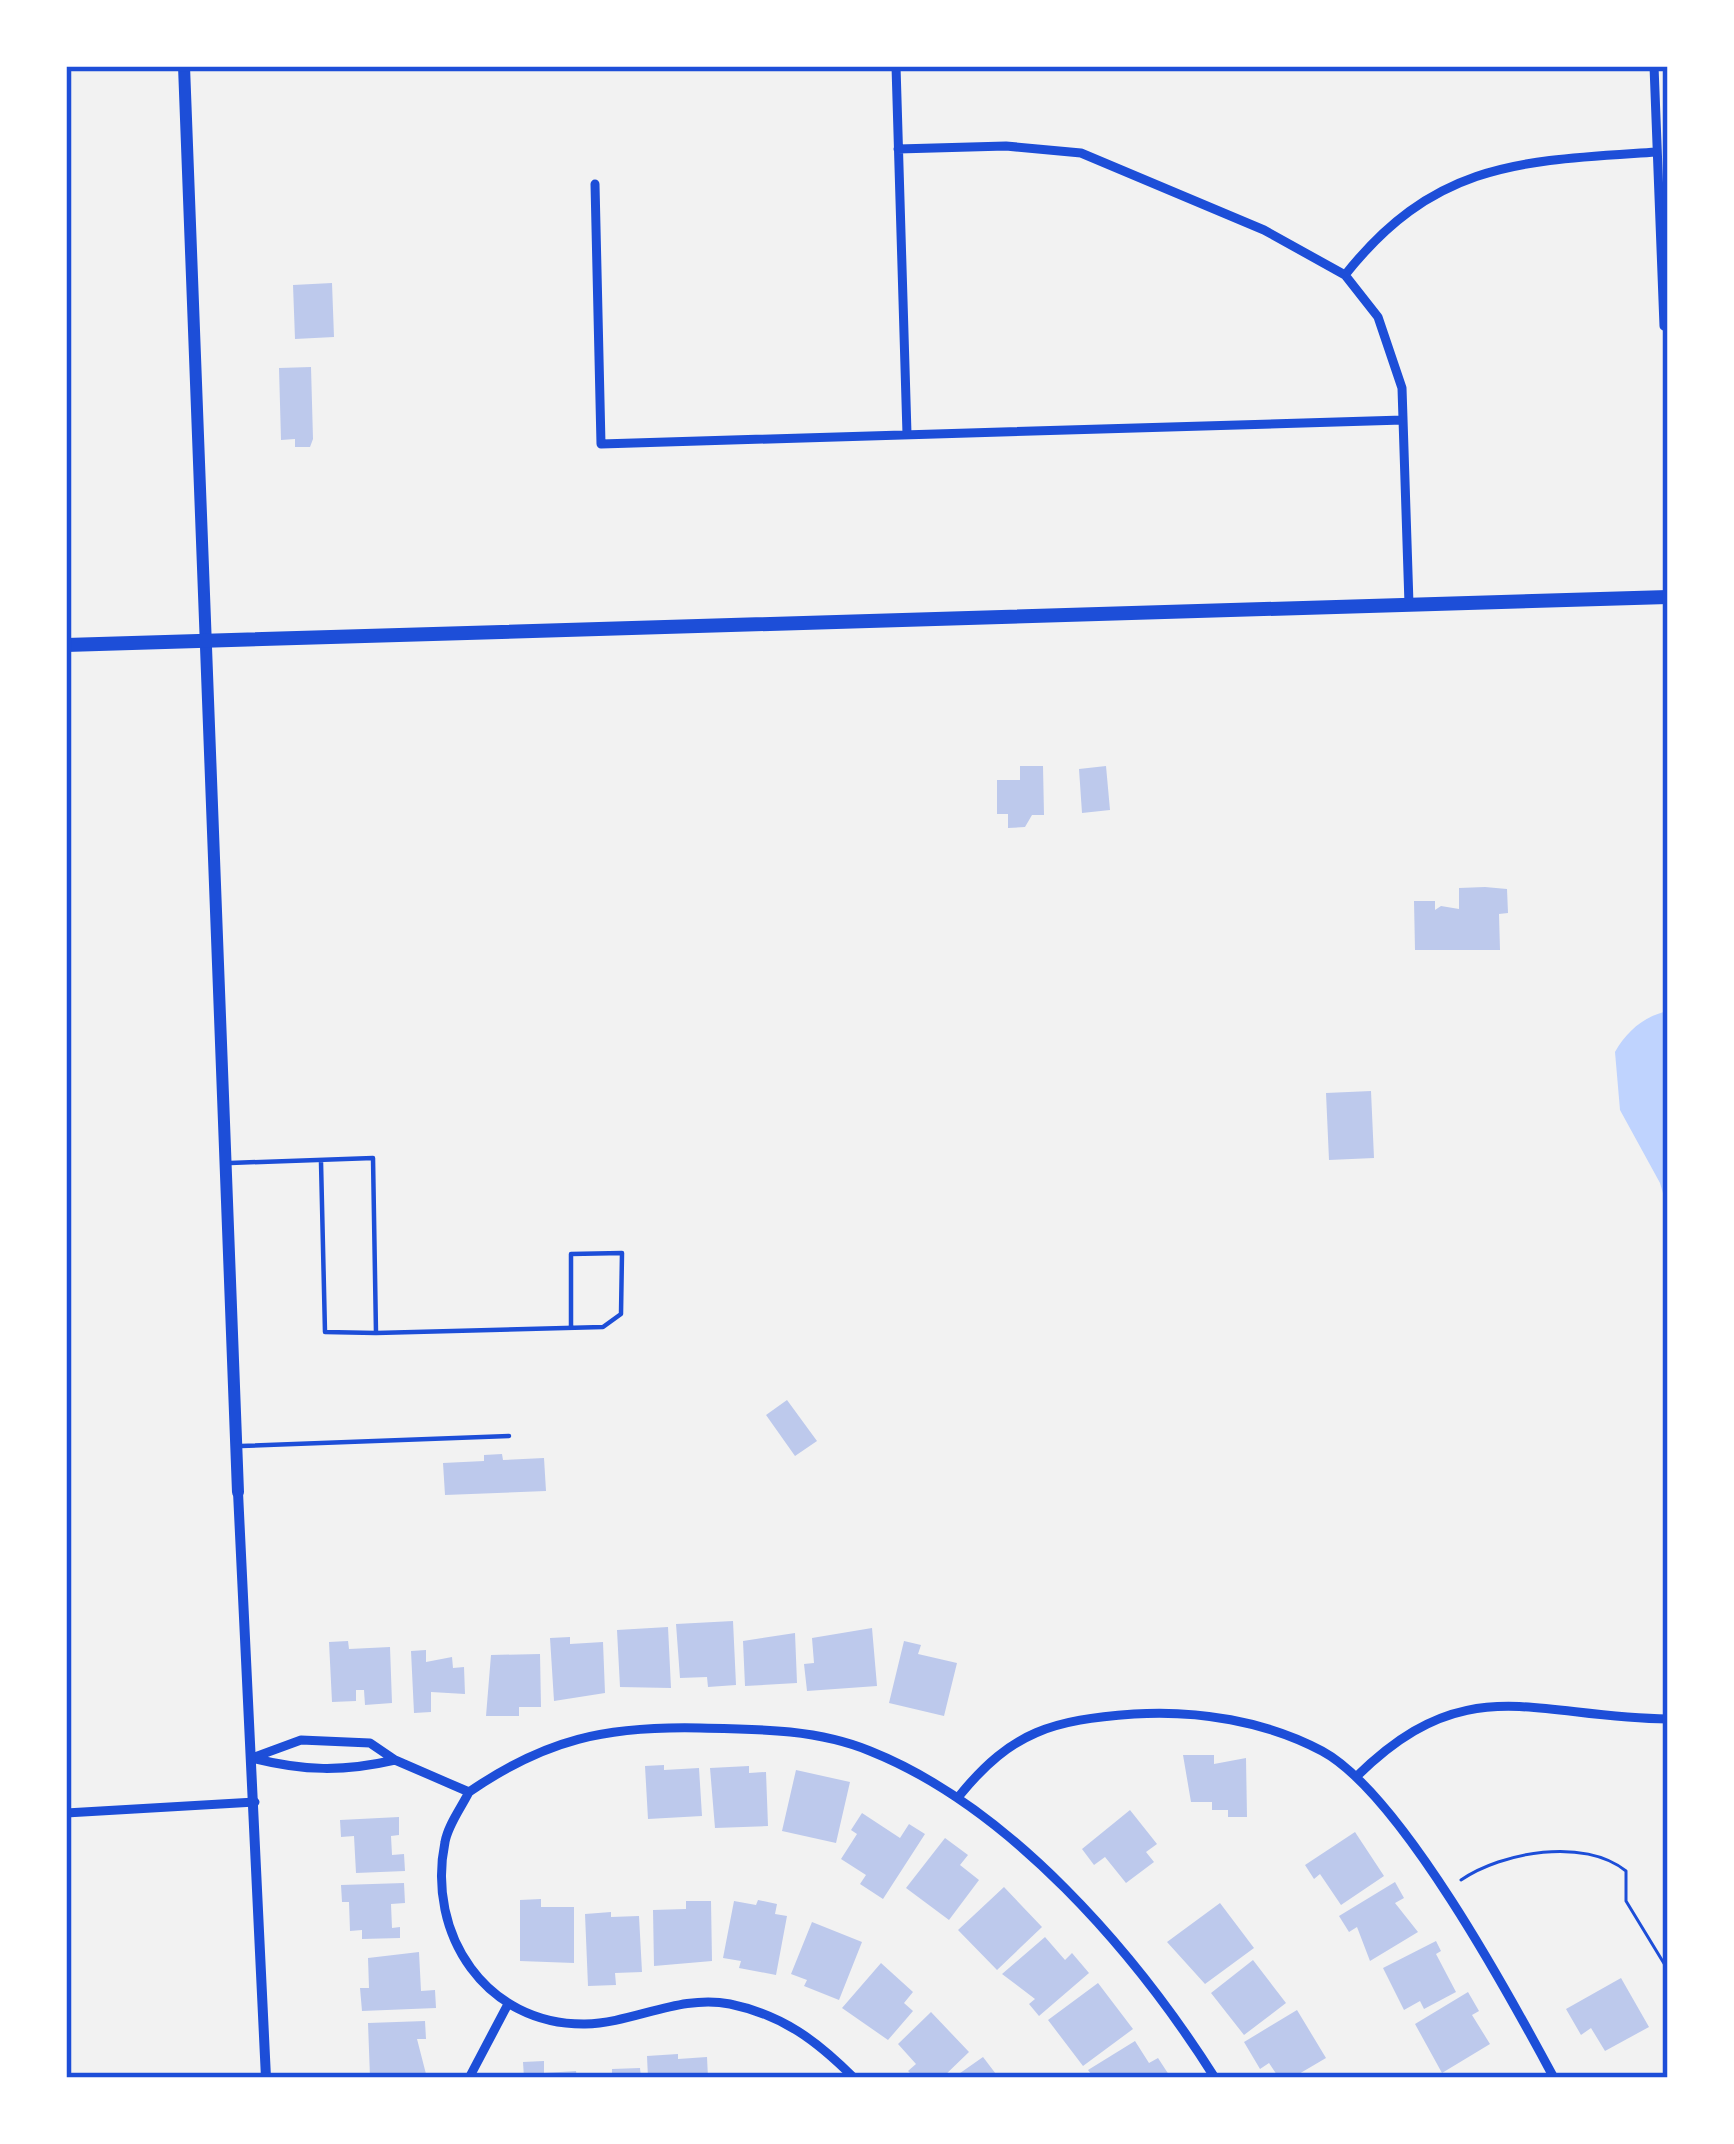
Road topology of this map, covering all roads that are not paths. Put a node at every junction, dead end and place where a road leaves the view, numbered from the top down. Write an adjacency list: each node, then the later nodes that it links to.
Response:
1 (184, 66): 13 (main road)
2 (896, 66): 4 (street)
3 (1654, 66): 5 (street)
4 (898, 149): 7 (street); 10 (street)
5 (1656, 152): 7 (street); 8 (street)
6 (595, 184): 10 (street)
7 (1345, 274): 9 (street)
8 (1664, 326)
9 (1403, 420): 10 (street); 12 (street)
10 (907, 434)
11 (1668, 597): 12 (main road)
12 (1409, 604): 13 (main road)
13 (204, 640): 14 (main road); 16 (main road)
14 (66, 645)
15 (320, 1160): 16 (lane); 18 (lane); 18 (lane)
16 (224, 1163): 20 (main road)
17 (571, 1328): 17 (lane); 18 (lane)
18 (376, 1333)
19 (509, 1436): 20 (lane)
20 (236, 1447): 21 (main road)
21 (238, 1492): 23 (street)
22 (1668, 1719): 25 (street)
23 (252, 1758): 24 (street); 24 (street); 28 (street)
24 (395, 1760): 26 (street)
25 (1356, 1777): 27 (street); 35 (street)
26 (469, 1792): 27 (street); 30 (street)
27 (960, 1795): 34 (street)
28 (256, 1802): 29 (street); 31 (street)
29 (66, 1813)
30 (508, 2004): 32 (street); 33 (street)
31 (266, 2078)
32 (469, 2078)
33 (854, 2078)
34 (1215, 2078)
35 (1554, 2078)

